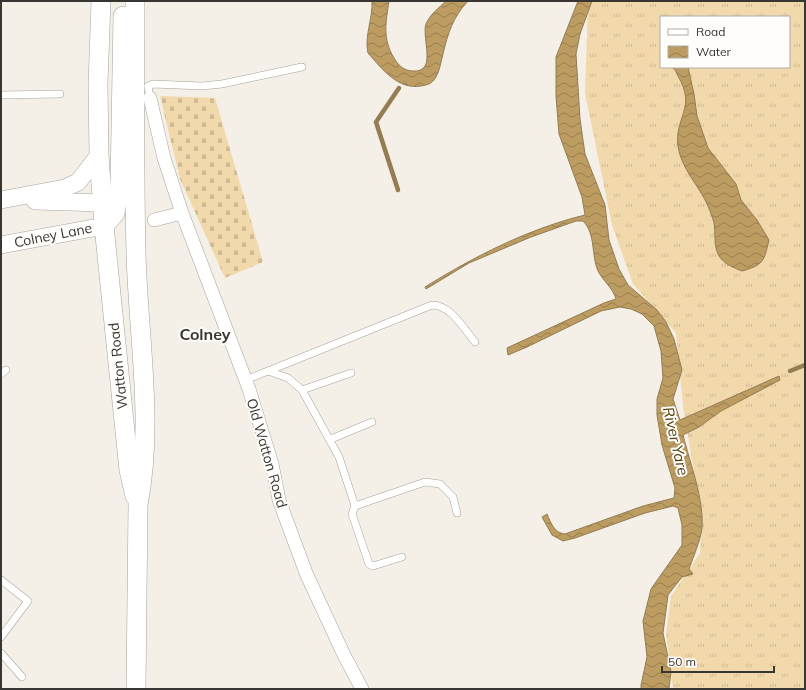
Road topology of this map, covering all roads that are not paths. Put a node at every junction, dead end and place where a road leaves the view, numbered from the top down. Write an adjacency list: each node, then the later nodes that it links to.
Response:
1 (101, 1): 8 (main road, Watton Road)
2 (123, 1): 11 (main road, Watton Road)
3 (135, 1): 13 (main road, Watton Road)
4 (302, 67): 7 (lane)
5 (60, 94): 6 (lane)
6 (1, 95)
7 (150, 98): 10 (street, Old Watton Road)
8 (99, 155): 9 (street, Colney Lane); 11 (main road, Watton Road)
9 (1, 200): 11 (street, Colney Lane)
10 (182, 213): 12 (street); 18 (street, Old Watton Road)
11 (107, 214): 13 (main road, Watton Road); 14 (street, Colney Lane); 22 (main road, Watton Road)
12 (154, 220)
13 (136, 243): 22 (main road, Watton Road)
14 (1, 245)
15 (474, 342): 16 (lane)
16 (268, 370): 18 (lane); 19 (lane)
17 (351, 373): 19 (lane)
18 (245, 380): 31 (street, Old Watton Road)
19 (302, 390): 21 (lane)
20 (372, 422): 21 (lane)
21 (331, 439): 23 (lane)
22 (138, 505): 30 (main road, Watton Road)
23 (355, 506): 24 (lane); 25 (lane)
24 (457, 513)
25 (402, 557)
26 (1, 580): 27 (lane)
27 (1, 637)
28 (1, 653): 29 (lane)
29 (22, 677)
30 (136, 689)
31 (362, 689)

